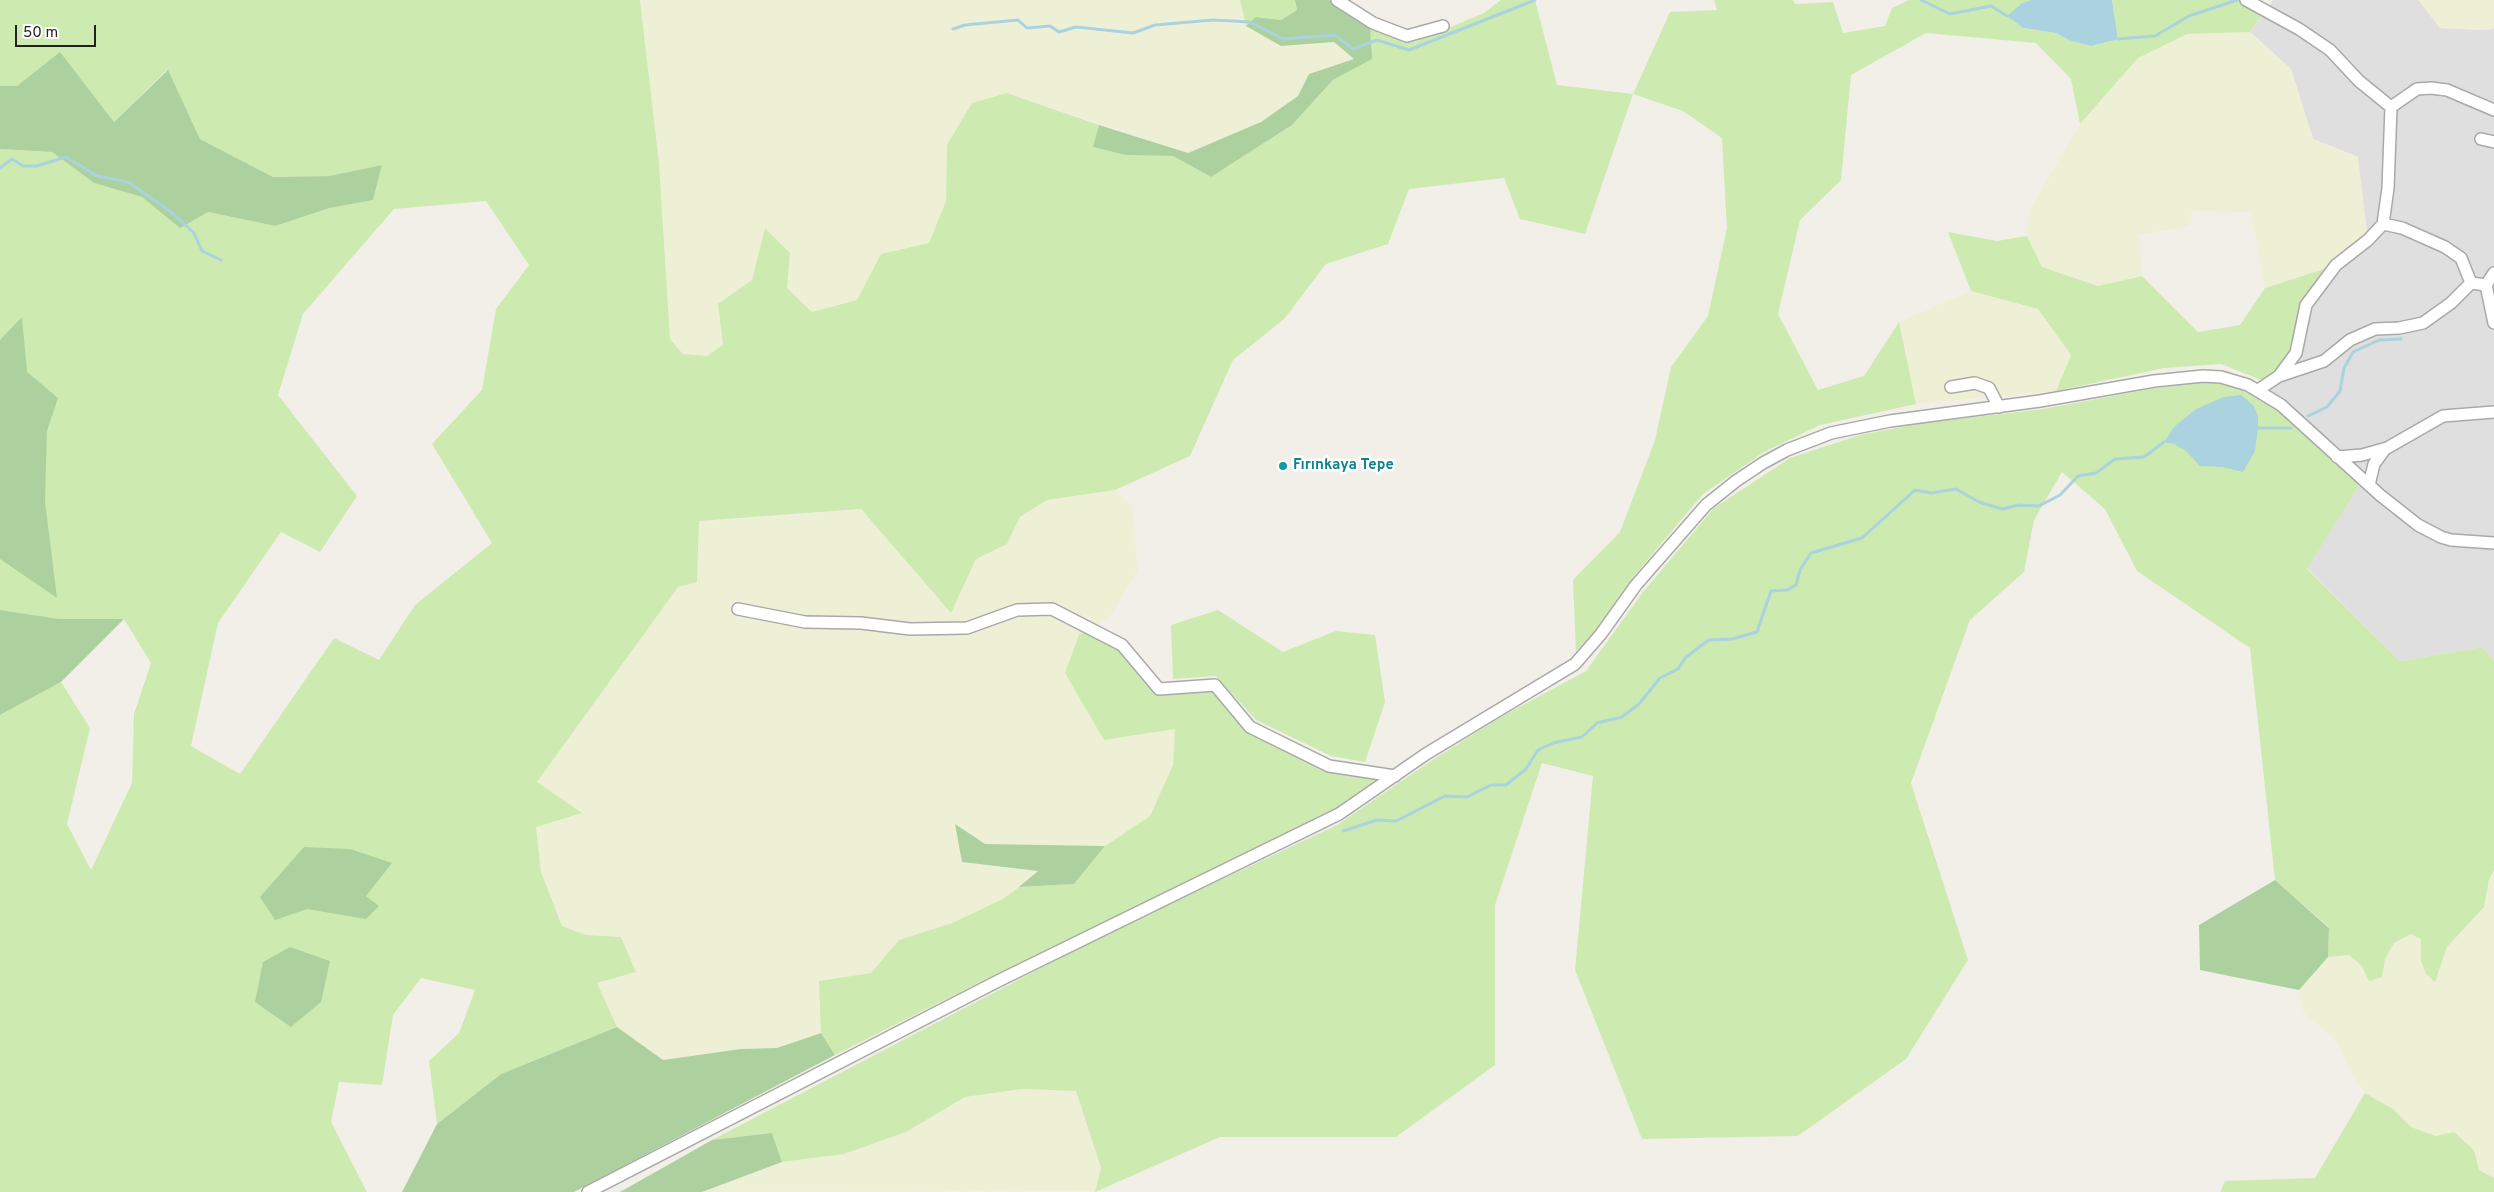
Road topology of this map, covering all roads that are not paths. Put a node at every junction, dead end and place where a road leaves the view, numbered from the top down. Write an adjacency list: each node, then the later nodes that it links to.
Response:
1 (1337, 0): 3 (street)
2 (2246, 0): 4 (street)
3 (1443, 26)
4 (2391, 107): 5 (street); 8 (street)
5 (2494, 110)
6 (2482, 139): 7 (street)
7 (2494, 142)
8 (2383, 224): 10 (street); 13 (street)
9 (2494, 273): 11 (street)
10 (2471, 283): 11 (street); 13 (street)
11 (2489, 287): 12 (street)
12 (2494, 323)
13 (2279, 376): 15 (street)
14 (1951, 387): 16 (street)
15 (2258, 390): 16 (street); 19 (street)
16 (1999, 407): 23 (street)
17 (2494, 412): 18 (street)
18 (2387, 448): 19 (street); 20 (street)
19 (2337, 457): 20 (street)
20 (2369, 485): 21 (street)
21 (2494, 543)
22 (738, 609): 23 (street)
23 (1395, 776): 24 (street)
24 (588, 1192)

